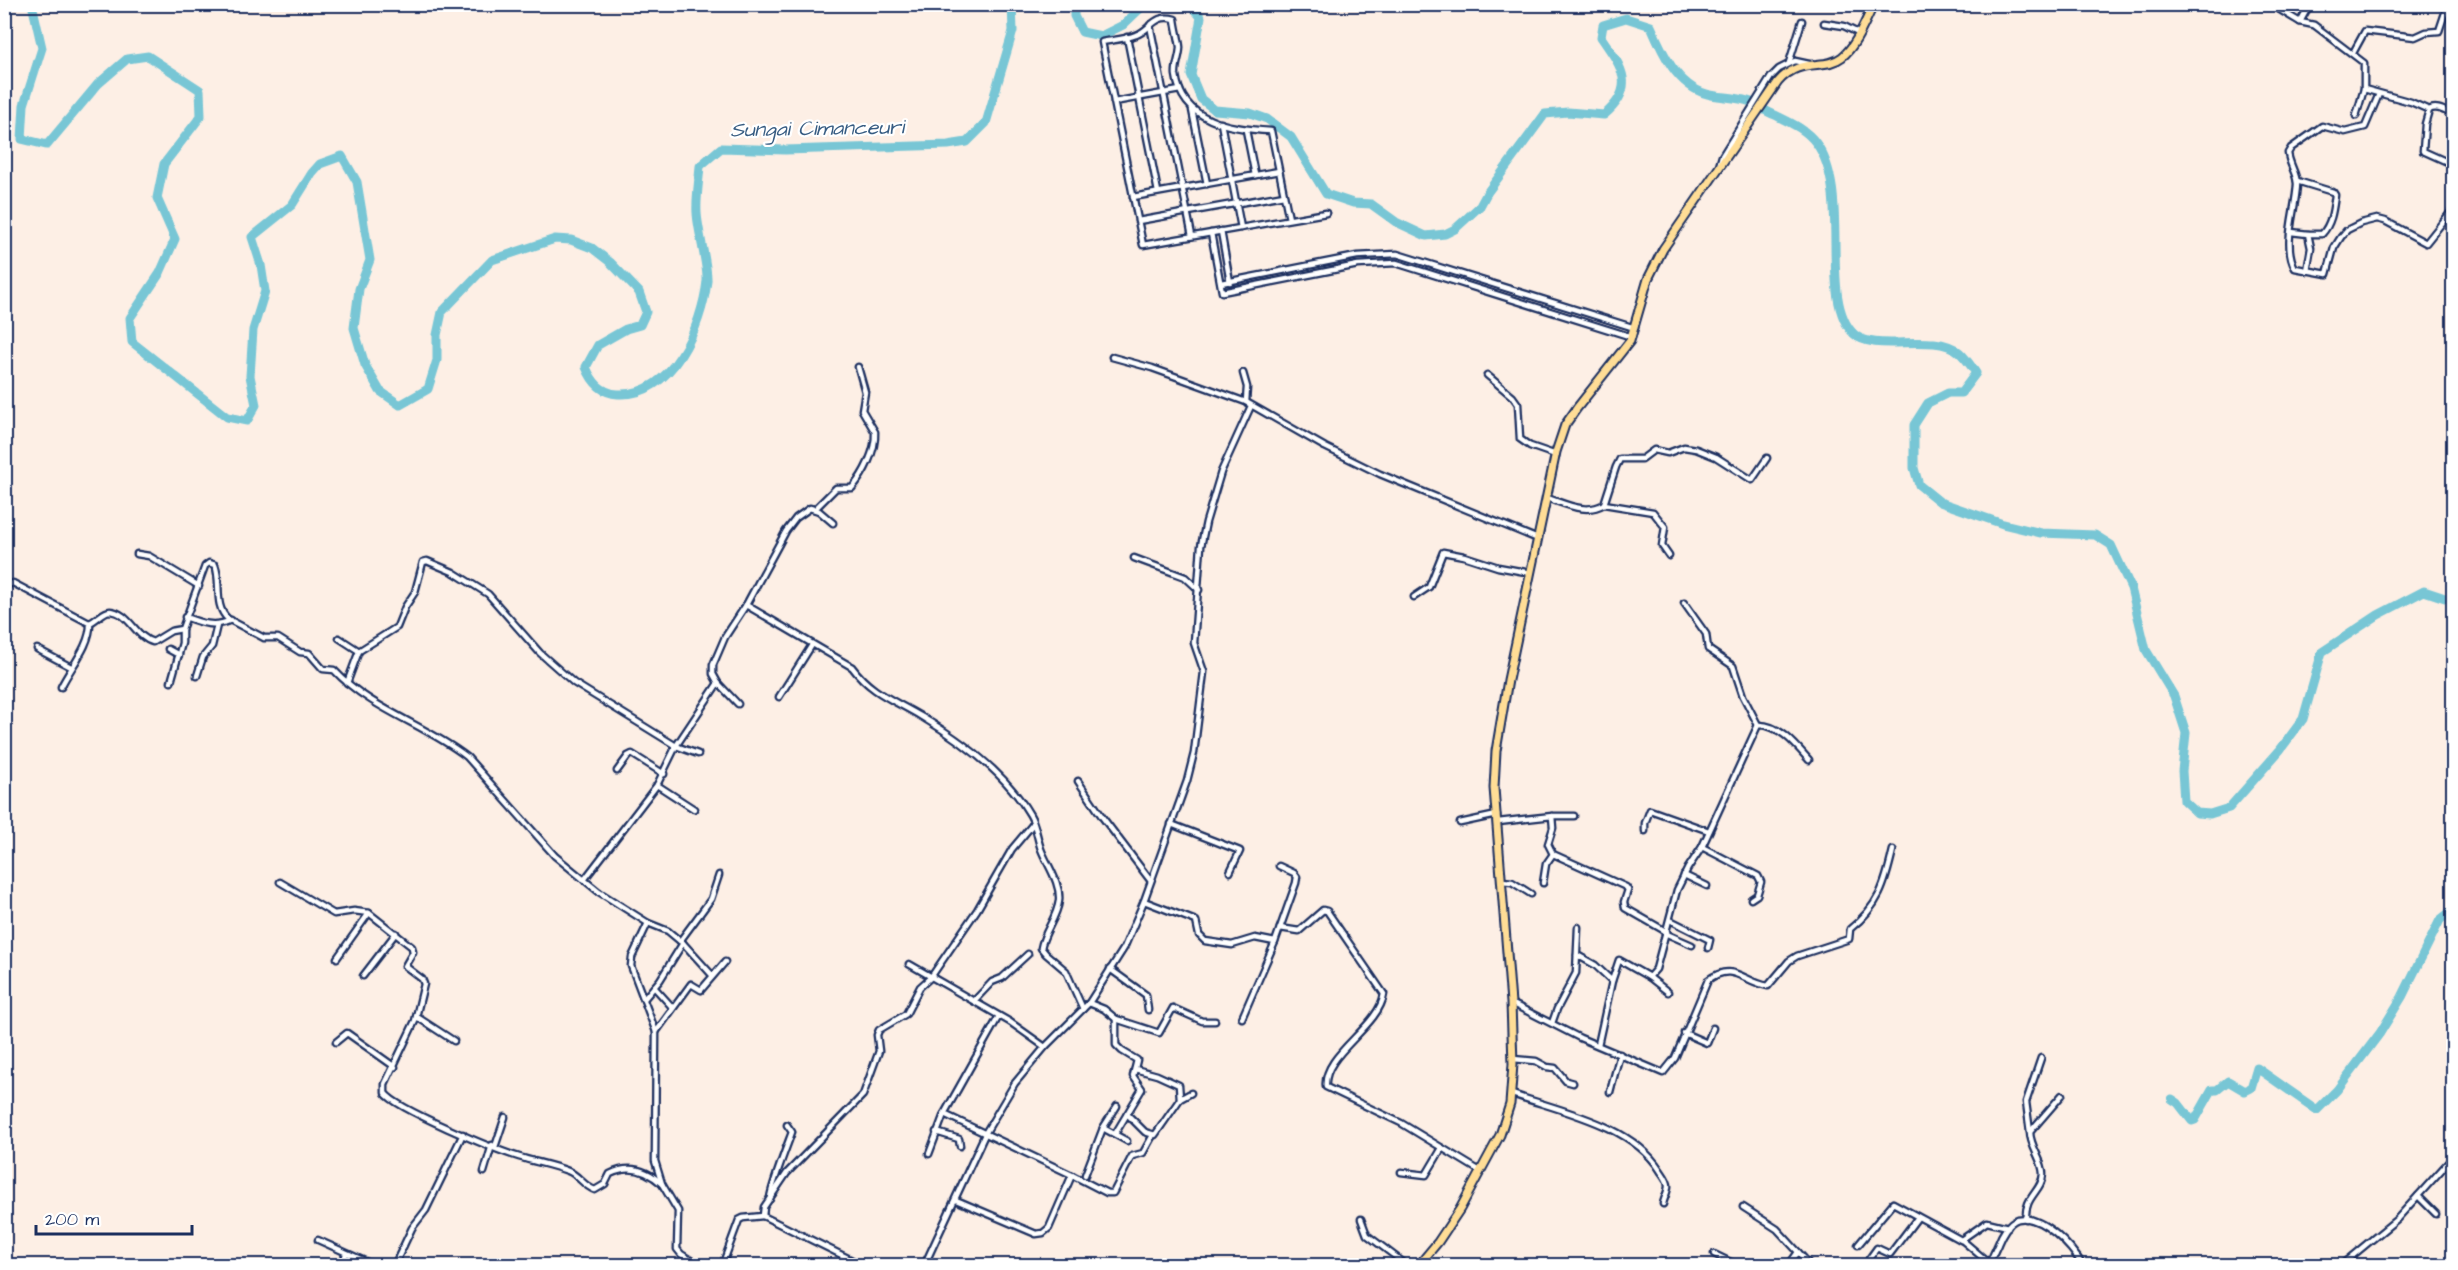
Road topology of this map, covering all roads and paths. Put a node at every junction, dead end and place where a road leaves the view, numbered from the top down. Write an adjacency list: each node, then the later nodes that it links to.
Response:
1 (1874, 4): 9 (main road)
2 (2270, 4): 6 (street)
3 (2310, 4): 6 (street)
4 (2454, 14): 11 (street)
5 (1802, 21): 12 (street)
6 (2300, 22): 11 (street)
7 (1824, 23): 9 (street)
8 (1150, 25): 10 (street); 15 (street); 16 (street)
9 (1858, 33): 13 (main road)
10 (1127, 37): 18 (street); 19 (street)
11 (2353, 53): 14 (street)
12 (1789, 63): 13 (street); 21 (street)
13 (1809, 64): 21 (main road)
14 (2364, 89): 17 (street); 24 (street)
15 (1180, 90): 16 (street); 20 (street)
16 (1164, 93): 18 (street); 33 (street)
17 (2379, 94): 22 (street); 31 (street)
18 (1139, 97): 19 (street); 34 (street)
19 (1114, 102): 36 (street)
20 (1192, 109): 25 (street); 32 (street)
21 (1756, 109): 53 (main road)
22 (2429, 110): 23 (street); 27 (street)
23 (2454, 115)
24 (2356, 116)
25 (1221, 123): 26 (street); 30 (street)
26 (1246, 130): 28 (street); 29 (street)
27 (2454, 165)
28 (1279, 171): 29 (street); 35 (street)
29 (1256, 175): 30 (street)
30 (1232, 179): 32 (street); 37 (street)
31 (2297, 181): 45 (street); 47 (street)
32 (1207, 184): 33 (street)
33 (1182, 188): 34 (street); 39 (street)
34 (1158, 192): 36 (street)
35 (1284, 195): 37 (street); 41 (street)
36 (1133, 196): 42 (street)
37 (1236, 203): 39 (street); 43 (street)
38 (2454, 207): 49 (street)
39 (1187, 212): 42 (street); 48 (street)
40 (1326, 213): 41 (street)
41 (1289, 219): 43 (street)
42 (1138, 221): 48 (street)
43 (1241, 228): 44 (street)
44 (1221, 231): 46 (street); 50 (street)
45 (2291, 232): 47 (street); 49 (street)
46 (1211, 233): 48 (street); 51 (street)
47 (2308, 234): 49 (street)
48 (1192, 236)
49 (2307, 271)
50 (1230, 281): 51 (street); 52 (street); 53 (street)
51 (1221, 283): 52 (street)
52 (1232, 290): 54 (street)
53 (1635, 328): 54 (main road)
54 (1632, 337): 61 (main road)
55 (1112, 357): 59 (street)
56 (858, 367): 65 (street)
57 (1243, 373): 59 (street)
58 (1487, 375): 61 (street)
59 (1246, 402): 60 (street)
60 (1251, 406): 67 (street); 74 (street)
61 (1556, 455): 63 (main road)
62 (1767, 458): 64 (street)
63 (1547, 498): 64 (street); 67 (main road)
64 (1604, 504): 69 (street)
65 (814, 509): 66 (street); 77 (street)
66 (833, 523)
67 (1538, 539): 71 (main road)
68 (137, 554): 72 (street)
69 (1669, 556)
70 (1134, 558): 74 (street)
71 (1532, 573): 75 (street); 108 (main road)
72 (199, 586): 78 (street); 79 (street)
73 (4, 587): 80 (street)
74 (1199, 590): 111 (street)
75 (1414, 597)
76 (1684, 603): 97 (street)
77 (746, 605): 84 (street); 92 (street)
78 (185, 617): 81 (street); 82 (street)
79 (231, 620): 81 (street); 93 (street)
80 (90, 623): 82 (street); 89 (street)
81 (217, 625): 90 (street)
82 (182, 629): 88 (street)
83 (339, 638): 87 (street)
84 (812, 645): 95 (street); 110 (street)
85 (168, 649): 88 (street)
86 (37, 650): 89 (street)
87 (359, 651): 93 (street); 98 (street)
88 (179, 655): 91 (street)
89 (70, 667): 94 (street)
90 (197, 676)
91 (171, 682)
92 (718, 682): 96 (street); 98 (street)
93 (347, 683): 121 (street)
94 (60, 687)
95 (779, 697)
96 (738, 704)
97 (1758, 725): 100 (street); 113 (street)
98 (676, 746): 99 (street); 102 (street)
99 (698, 754)
100 (1809, 760)
101 (617, 771): 102 (street)
102 (664, 774): 104 (street)
103 (1078, 781): 122 (street)
104 (657, 785): 105 (street); 121 (street)
105 (694, 809)
106 (1552, 816): 107 (street); 108 (street); 116 (street)
107 (1574, 816)
108 (1498, 818): 109 (street); 123 (main road)
109 (1460, 823)
110 (1033, 824): 149 (street); 159 (street)
111 (1171, 824): 118 (street); 122 (street)
112 (1645, 831): 113 (street)
113 (1709, 831): 114 (street)
114 (1702, 847): 120 (street); 128 (street)
115 (1893, 850): 169 (street)
116 (1553, 854): 125 (street); 136 (street)
117 (1279, 867): 134 (street)
118 (1230, 872)
119 (719, 875): 137 (street)
120 (1684, 875): 126 (street); 131 (street)
121 (584, 880): 132 (street)
122 (1150, 880): 129 (street)
123 (1502, 881): 127 (street); 157 (main road)
124 (280, 882): 130 (street)
125 (1543, 883)
126 (1707, 886)
127 (1531, 894)
128 (1751, 899)
129 (1144, 901): 138 (street); 146 (street)
130 (369, 913): 135 (street); 143 (street)
131 (1670, 920): 136 (street); 140 (street)
132 (648, 923): 137 (street); 154 (street)
133 (1578, 927): 142 (street)
134 (1280, 928): 138 (street); 200 (street)
135 (396, 933): 148 (street); 162 (street)
136 (1667, 933): 139 (street); 150 (street)
137 (682, 942): 147 (street); 152 (street)
138 (1275, 942): 163 (street)
139 (1692, 945)
140 (1708, 948)
141 (1028, 954): 155 (street)
142 (1577, 956): 151 (street); 166 (street)
143 (337, 958)
144 (725, 963): 147 (street)
145 (909, 964): 149 (street)
146 (1110, 969): 156 (street); 160 (street)
147 (712, 975): 158 (street)
148 (363, 976)
149 (931, 977): 155 (street); 210 (street)
150 (1649, 977): 151 (street); 153 (street)
151 (1612, 981): 172 (street)
152 (654, 987): 154 (street); 158 (street)
153 (1668, 992)
154 (644, 999): 168 (street)
155 (974, 1001): 161 (street)
156 (1089, 1003): 159 (street); 164 (street)
157 (1511, 1003): 166 (street); 176 (main road)
158 (673, 1008): 168 (street)
159 (1083, 1009): 173 (street)
160 (1148, 1010)
161 (999, 1016): 173 (street); 186 (street)
162 (417, 1017): 170 (street); 177 (street)
163 (1242, 1018)
164 (1116, 1019): 165 (street); 178 (street)
165 (1215, 1021)
166 (1552, 1023): 172 (street)
167 (1713, 1028): 169 (street)
168 (656, 1032): 208 (street)
169 (1684, 1033): 174 (street)
170 (454, 1041)
171 (336, 1042): 177 (street)
172 (1598, 1046): 174 (street)
173 (1046, 1047): 192 (street)
174 (1620, 1054): 180 (street)
175 (2041, 1058): 193 (street)
176 (1513, 1059): 179 (street); 182 (main road)
177 (395, 1067): 194 (street)
178 (1135, 1069): 184 (street); 187 (street)
179 (1573, 1083)
180 (1610, 1092)
181 (1191, 1093): 184 (street)
182 (1512, 1094): 204 (main road); 212 (street)
183 (2062, 1095): 193 (street)
184 (1180, 1099): 196 (street)
185 (1117, 1106): 190 (street)
186 (944, 1114): 191 (street); 192 (street)
187 (1127, 1114): 195 (street); 196 (street)
188 (505, 1117): 198 (street)
189 (787, 1125): 210 (street)
190 (1103, 1128): 195 (street); 207 (street)
191 (936, 1132): 199 (street); 201 (street)
192 (986, 1132): 206 (street); 211 (street)
193 (2030, 1132): 218 (street)
194 (463, 1134): 198 (street); 230 (street)
195 (1116, 1134): 197 (street)
196 (1153, 1135): 206 (street)
197 (1127, 1141)
198 (494, 1146): 205 (street); 208 (street)
199 (960, 1146)
200 (1442, 1148): 203 (street); 204 (street)
201 (929, 1154)
202 (2454, 1156): 209 (street)
203 (1401, 1172)
204 (1480, 1172): 236 (main road)
205 (484, 1173)
206 (1072, 1174): 211 (street)
207 (1085, 1175)
208 (662, 1184): 231 (street)
209 (2418, 1196): 214 (street); 241 (street)
210 (770, 1199): 215 (street)
211 (956, 1200): 234 (street)
212 (1663, 1204)
213 (1743, 1207): 223 (street)
214 (2436, 1214)
215 (763, 1216): 232 (street); 233 (street)
216 (1918, 1217): 221 (street); 222 (street); 226 (street)
217 (1361, 1219): 235 (street)
218 (2026, 1219): 219 (street); 240 (street)
219 (2008, 1227): 221 (street); 227 (street)
220 (318, 1240): 224 (street)
221 (1962, 1240): 227 (street)
222 (1858, 1245)
223 (1798, 1252): 238 (street); 239 (street)
224 (346, 1254): 228 (street); 229 (street)
225 (1714, 1254): 237 (street)
226 (1869, 1260)
227 (1989, 1264)
228 (341, 1266)
229 (376, 1266)
230 (394, 1266)
231 (700, 1266)
232 (722, 1266)
233 (864, 1266)
234 (924, 1266)
235 (1408, 1266)
236 (1418, 1266)
237 (1739, 1266)
238 (1788, 1266)
239 (1811, 1266)
240 (2083, 1266)
241 (2340, 1266)

